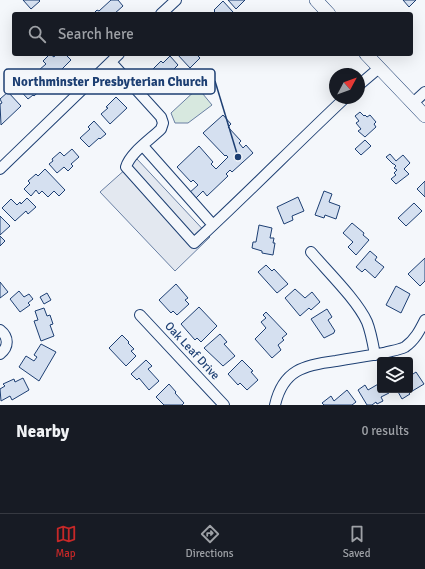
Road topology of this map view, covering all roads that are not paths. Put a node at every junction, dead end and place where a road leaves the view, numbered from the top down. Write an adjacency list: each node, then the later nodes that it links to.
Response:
1 (176, 0): 3 (street)
2 (316, 0): 4 (main road)
3 (164, 12)
4 (327, 12)
5 (118, 56): 7 (street)
6 (368, 56): 8 (main road)
7 (111, 62): 14 (street); 15 (street)
8 (379, 68): 9 (street); 11 (main road)
9 (365, 80)
10 (425, 92): 11 (street)
11 (413, 103): 13 (main road)
12 (339, 104): 16 (street)
13 (425, 116)
14 (143, 146): 16 (street); 16 (street)
15 (0, 169)
16 (213, 225)
17 (311, 252): 22 (street)
18 (140, 315): 23 (street, Oak Leaf Drive)
19 (425, 320): 22 (street)
20 (0, 330): 21 (street)
21 (0, 354)
22 (376, 355): 24 (street)
23 (224, 405)
24 (275, 405)

